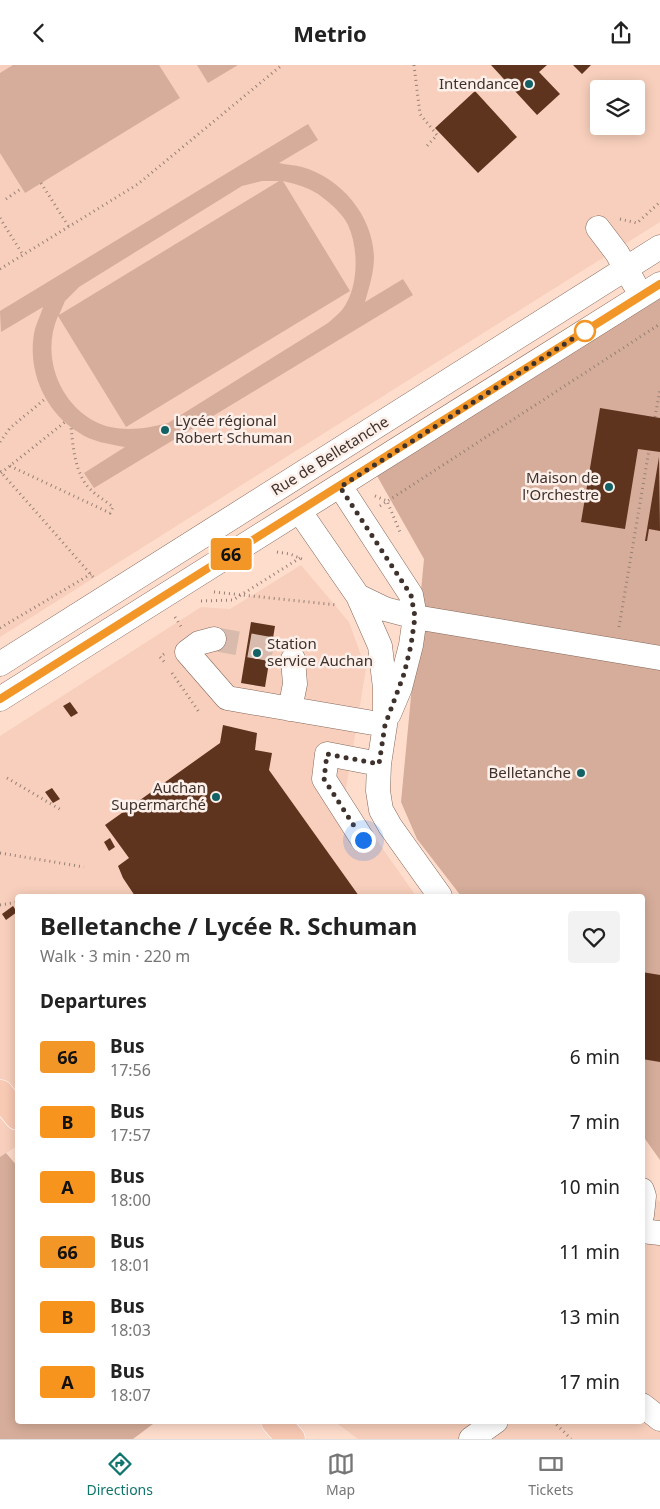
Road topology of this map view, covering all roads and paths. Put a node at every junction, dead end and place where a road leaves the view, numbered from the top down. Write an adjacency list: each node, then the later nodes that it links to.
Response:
1 (282, 65): 10 (path)
2 (414, 65): 3 (path)
3 (427, 146)
4 (41, 183): 10 (path)
5 (22, 188): 6 (path)
6 (6, 199)
7 (660, 202): 9 (path)
8 (0, 218): 12 (path)
9 (609, 223): 14 (street)
10 (69, 227): 12 (path)
11 (660, 247): 14 (street, Rue de Belletanche)
12 (23, 255): 13 (path)
13 (0, 269)
14 (626, 270): 15 (street); 37 (street, Rue de Belletanche)
15 (651, 289): 26 (street, Rue de Belletanche)
16 (660, 324): 28 (path)
17 (660, 389): 19 (path)
18 (46, 399): 22 (path)
19 (655, 417)
20 (65, 422): 24 (path)
21 (70, 427): 24 (path)
22 (0, 443)
23 (649, 450): 43 (path)
24 (10, 466): 25 (path)
25 (0, 472): 34 (path)
26 (340, 487): 27 (street, Rue de Belletanche); 28 (street)
27 (300, 512): 29 (street); 47 (street, Rue de Belletanche)
28 (360, 519): 40 (street)
29 (322, 543): 32 (path); 38 (street)
30 (297, 548): 31 (path)
31 (290, 554)
32 (301, 558): 33 (path); 36 (path)
33 (308, 562)
34 (91, 573): 37 (path); 41 (path)
35 (214, 592): 36 (path)
36 (241, 595): 38 (path); 39 (path)
37 (106, 597): 46 (street, Rue de Belletanche)
38 (347, 597): 40 (street); 49 (street)
39 (201, 601)
40 (415, 617): 43 (street); 49 (street)
41 (0, 628)
42 (214, 639): 48 (street)
43 (615, 650): 44 (street)
44 (660, 658)
45 (293, 659): 48 (street)
46 (0, 664)
47 (0, 699)
48 (290, 709): 49 (street)
49 (385, 725): 50 (street)
50 (379, 764): 53 (street); 56 (street)
51 (7, 778): 52 (path)
52 (63, 811)
53 (363, 840)
54 (0, 853): 55 (path)
55 (84, 867)
56 (439, 894)
57 (15, 902): 58 (path)
58 (0, 905)
59 (645, 1231): 60 (street)
60 (660, 1233)
61 (645, 1407): 62 (street)
62 (660, 1419)
63 (278, 1424): 66 (main road)
64 (492, 1424): 67 (street)
65 (556, 1424): 68 (path)
66 (291, 1439)
67 (471, 1439)
68 (571, 1439)

